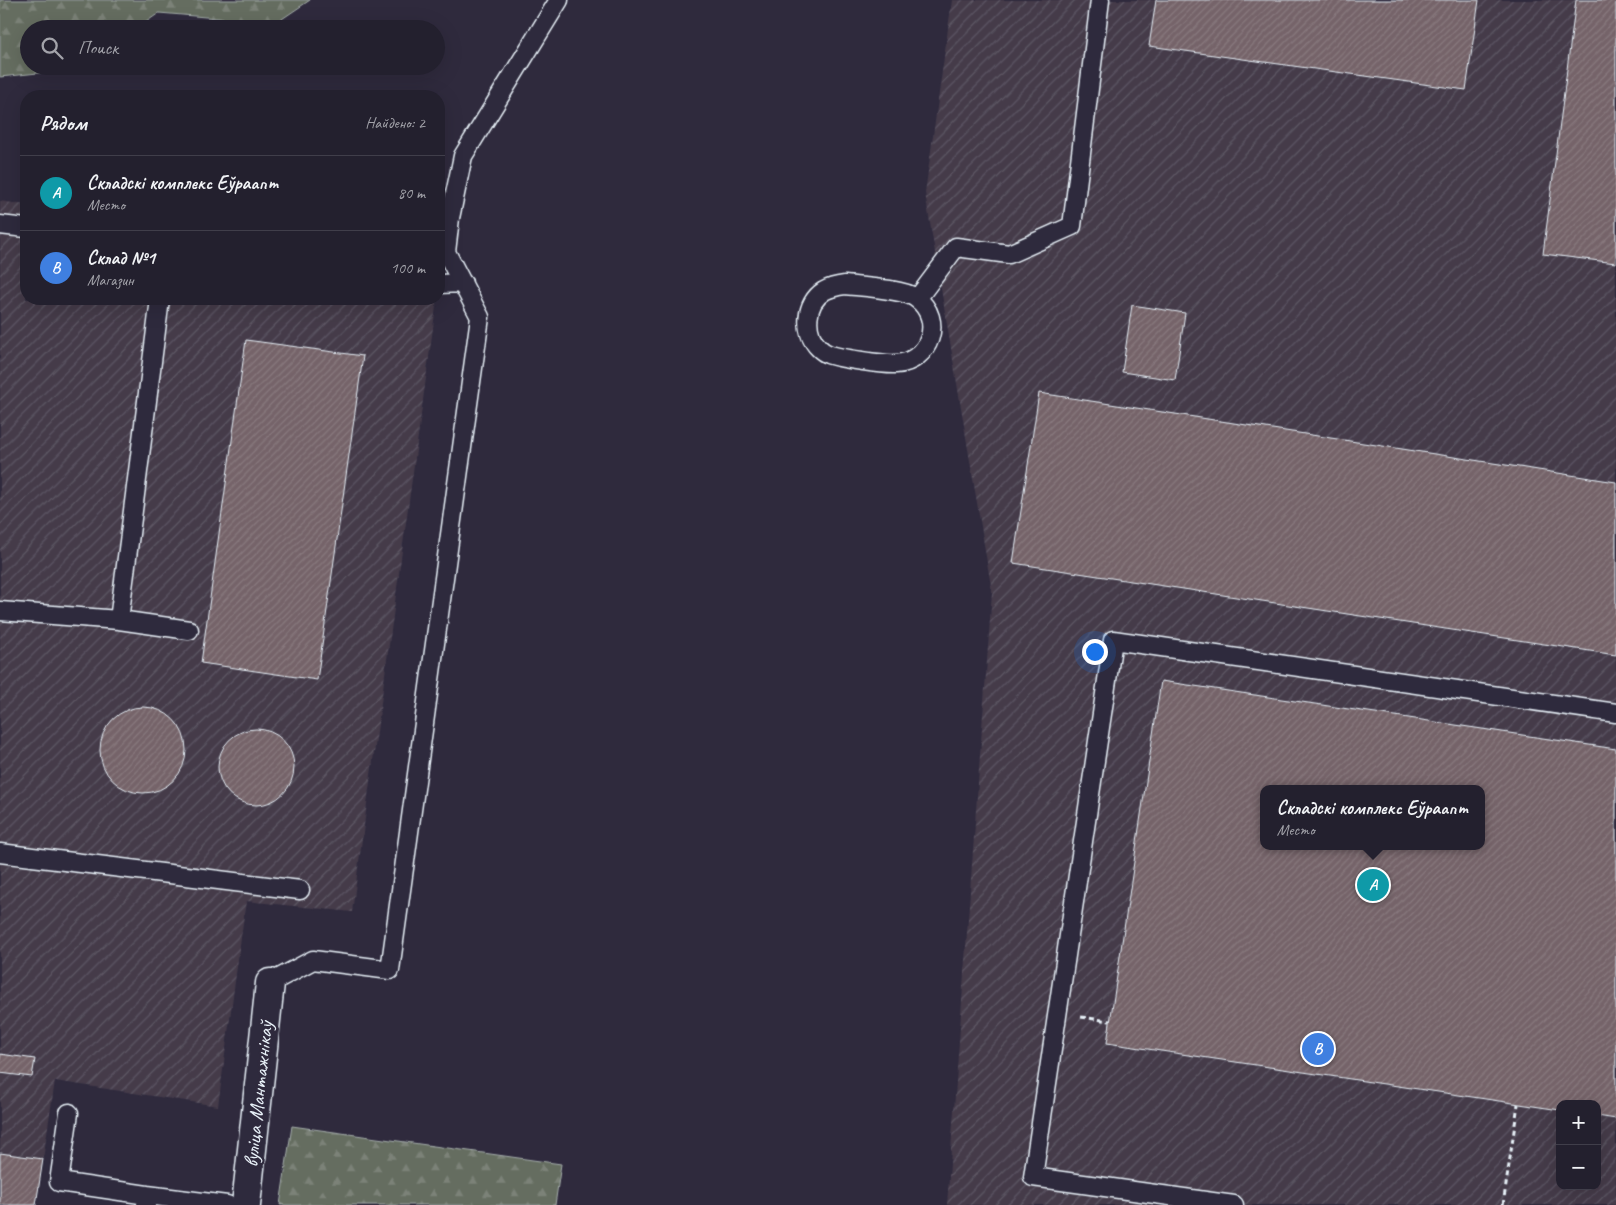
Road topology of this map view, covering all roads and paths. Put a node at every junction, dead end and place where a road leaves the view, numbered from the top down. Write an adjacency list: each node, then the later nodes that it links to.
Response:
1 (559, 0): 5 (lane)
2 (1100, 0): 7 (lane)
3 (0, 225): 4 (lane)
4 (20, 227)
5 (463, 283): 6 (lane); 15 (lane)
6 (445, 284)
7 (917, 299): 7 (lane)
8 (159, 305): 10 (lane)
9 (0, 611): 10 (lane)
10 (119, 620): 11 (lane)
11 (189, 630)
12 (1616, 713): 21 (lane)
13 (0, 854): 14 (lane)
14 (300, 890)
15 (270, 983): 20 (street, вуліца Мантажнікаў)
16 (1518, 1104): 22 (path)
17 (69, 1112): 18 (lane)
18 (147, 1200): 19 (lane)
19 (227, 1205)
20 (246, 1205)
21 (1234, 1205)
22 (1503, 1205)

